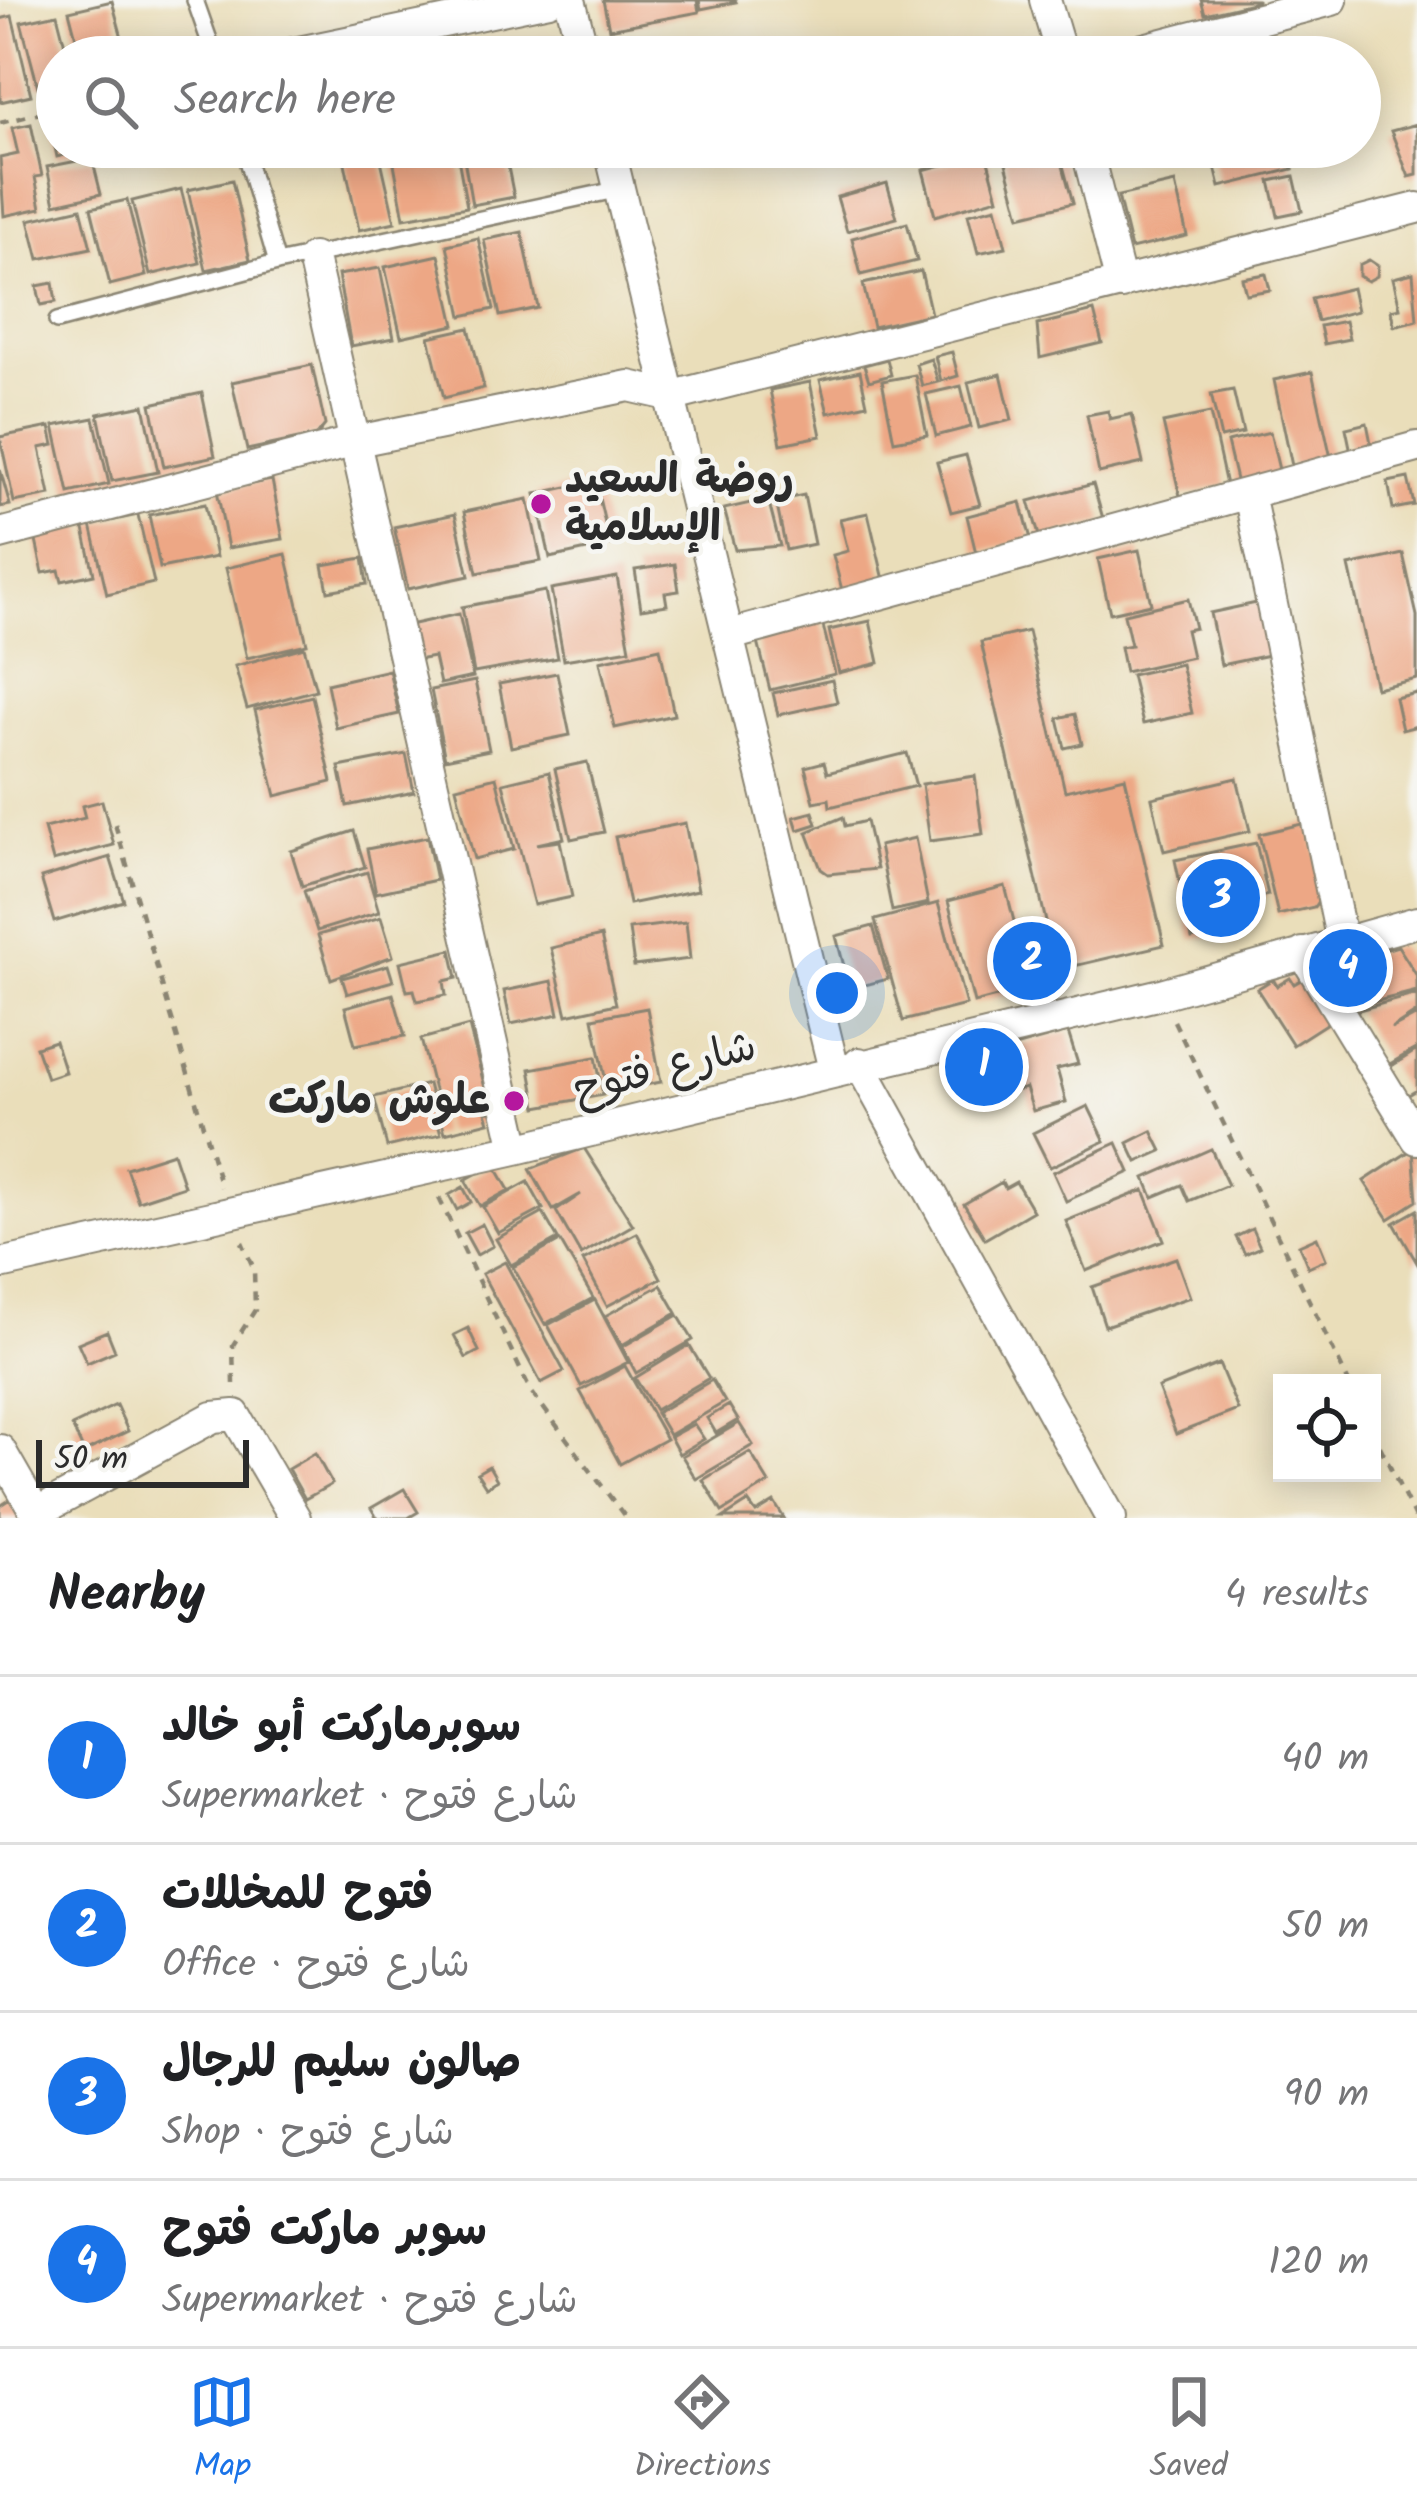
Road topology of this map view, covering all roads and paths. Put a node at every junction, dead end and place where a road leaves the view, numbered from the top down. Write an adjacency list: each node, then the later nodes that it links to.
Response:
1 (196, 0): 6 (lane)
2 (549, 0): 7 (street)
3 (570, 0): 8 (street)
4 (1046, 0): 9 (street)
5 (1332, 0): 10 (street)
6 (208, 36)
7 (376, 36)
8 (579, 36)
9 (1056, 36)
10 (1194, 36)
11 (36, 114): 12 (path)
12 (0, 123)
13 (249, 168): 19 (lane)
14 (614, 168): 16 (street)
15 (1091, 168): 20 (street)
16 (620, 189): 18 (lane); 22 (street)
17 (1417, 208): 20 (street)
18 (313, 258): 19 (lane); 23 (street)
19 (278, 263): 21 (lane)
20 (1121, 284): 22 (street)
21 (57, 321)
22 (673, 396): 23 (street); 27 (street)
23 (352, 442): 26 (street); 35 (street)
24 (1417, 447): 25 (street)
25 (1250, 494): 27 (street); 30 (street)
26 (0, 534)
27 (730, 635): 33 (street)
28 (116, 824): 37 (path)
29 (1417, 922): 30 (street, شارع فتوح)
30 (1342, 942): 31 (street, شارع فتوح)
31 (1303, 953): 32 (street, شارع فتوح); 34 (street)
32 (1161, 994): 33 (street, شارع فتوح); 39 (path)
33 (847, 1067): 35 (street, شارع فتوح); 46 (street)
34 (1417, 1139)
35 (516, 1149): 36 (street, شارع فتوح)
36 (424, 1166): 37 (street, شارع فتوح); 45 (path)
37 (228, 1212): 38 (street, شارع فتوح); 40 (path)
38 (0, 1264)
39 (1345, 1374)
40 (235, 1415): 43 (street); 44 (street)
41 (1381, 1449): 47 (path)
42 (0, 1450): 43 (street)
43 (38, 1515)
44 (296, 1518)
45 (626, 1518)
46 (1111, 1518)
47 (1414, 1518)

